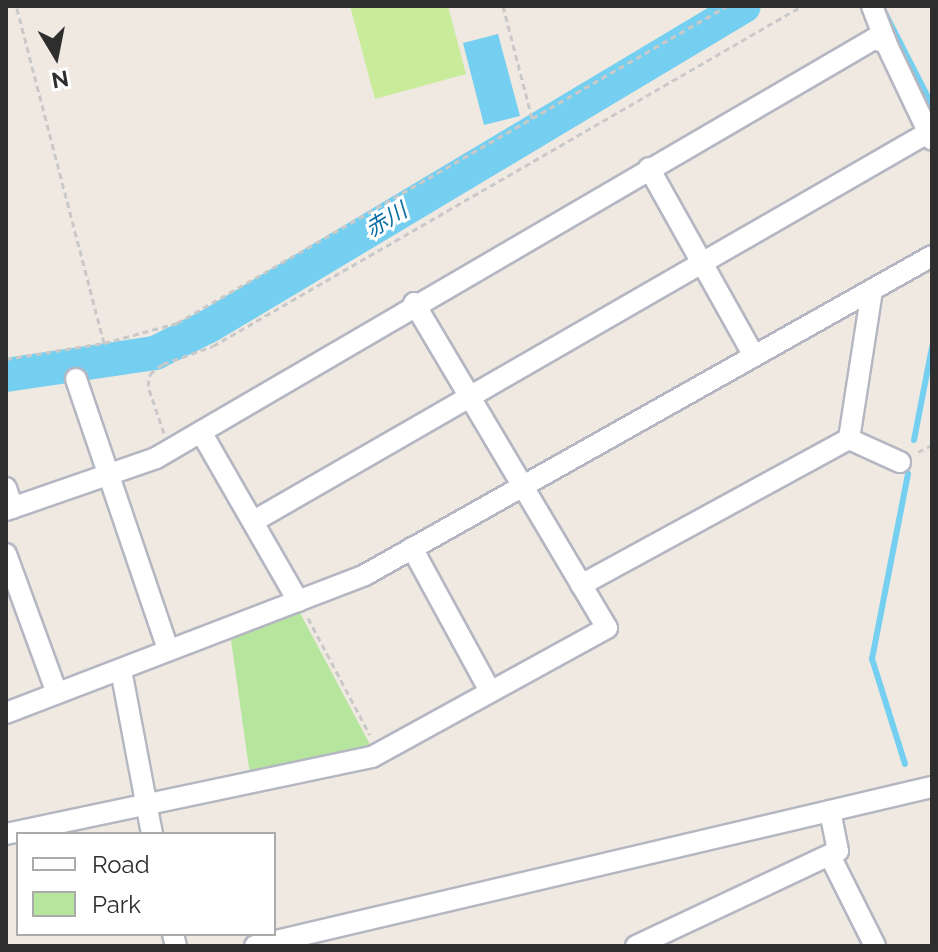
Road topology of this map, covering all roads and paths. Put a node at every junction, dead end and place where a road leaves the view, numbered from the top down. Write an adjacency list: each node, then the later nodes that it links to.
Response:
1 (16, 6): 15 (path)
2 (503, 6): 7 (path)
3 (727, 6): 7 (path)
4 (802, 6): 24 (path)
5 (872, 6): 6 (street)
6 (886, 43): 8 (street); 10 (street)
7 (532, 118): 15 (path)
8 (931, 131): 9 (street); 12 (street)
9 (932, 140)
10 (649, 168): 12 (street); 14 (street)
11 (932, 256): 13 (street)
12 (701, 264): 18 (street); 21 (street)
13 (872, 290): 18 (street); 23 (street)
14 (414, 303): 21 (street); 22 (street)
15 (104, 343): 16 (path)
16 (71, 348): 17 (path); 19 (path)
17 (71, 356)
18 (754, 356): 27 (street)
19 (6, 359)
20 (76, 379): 26 (street)
21 (469, 397): 27 (street); 30 (street)
22 (201, 432): 24 (street); 30 (street)
23 (849, 439): 25 (street); 33 (street)
24 (163, 454): 26 (street)
25 (900, 462)
26 (109, 477): 29 (street); 35 (street)
27 (521, 487): 31 (street); 33 (street)
28 (6, 488): 29 (street)
29 (10, 509)
30 (254, 521): 34 (street)
31 (412, 548): 34 (street); 37 (street)
32 (6, 554): 38 (street)
33 (581, 585): 37 (street)
34 (298, 601): 35 (street); 40 (path)
35 (168, 649): 36 (street)
36 (121, 670): 38 (street); 42 (street)
37 (490, 691): 40 (street)
38 (57, 693): 39 (street)
39 (6, 713)
40 (379, 753): 42 (street)
41 (932, 787): 43 (street)
42 (146, 804): 44 (street); 45 (street)
43 (830, 811): 46 (street); 47 (street)
44 (152, 832)
45 (6, 834)
46 (830, 856): 48 (street); 49 (street)
47 (255, 946)
48 (636, 946)
49 (875, 946)

